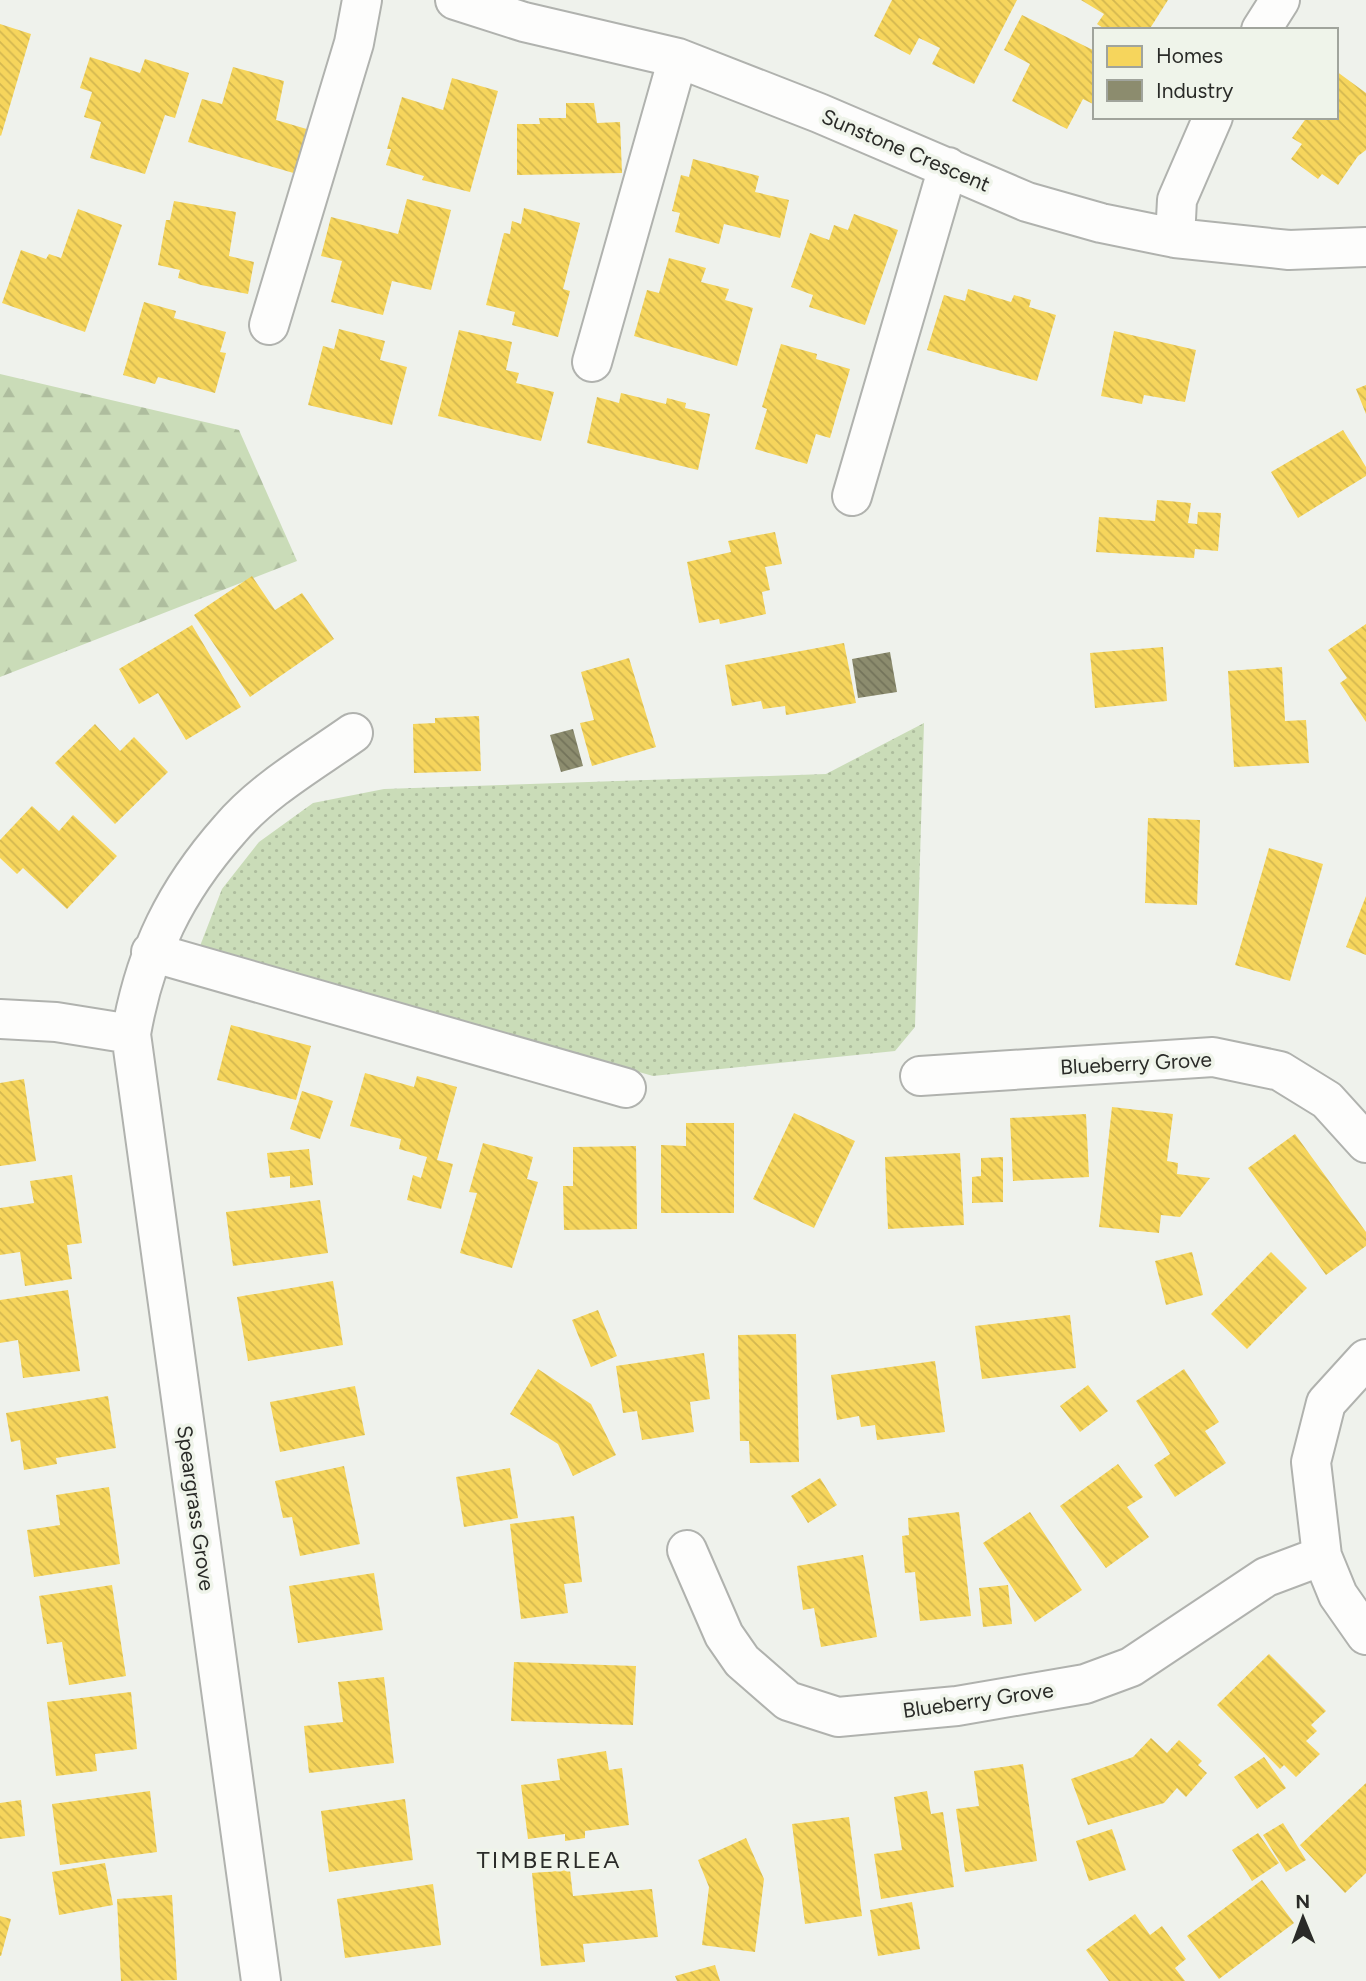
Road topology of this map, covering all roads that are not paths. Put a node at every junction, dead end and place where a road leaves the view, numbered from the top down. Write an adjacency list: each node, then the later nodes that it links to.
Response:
1 (362, 0): 11 (street)
2 (456, 0): 4 (street, Sunstone Crescent)
3 (1280, 0): 5 (street)
4 (527, 11): 6 (street, Sunstone Crescent)
5 (1262, 28)
6 (678, 58): 8 (street, Sunstone Crescent); 12 (street)
7 (1212, 119): 9 (street)
8 (948, 167): 9 (street, Sunstone Crescent); 13 (street)
9 (1175, 238): 10 (street, Sunstone Crescent)
10 (1366, 247)
11 (269, 325)
12 (592, 362)
13 (852, 496)
14 (353, 733): 15 (street, Speargrass Grove)
15 (151, 952): 17 (street, Speargrass Grove); 19 (street)
16 (0, 1019): 17 (street)
17 (131, 1034): 25 (street, Speargrass Grove)
18 (920, 1076): 20 (street, Blueberry Grove)
19 (626, 1088)
20 (1366, 1143)
21 (1366, 1359): 23 (street)
22 (687, 1550): 23 (street, Blueberry Grove)
23 (1322, 1556): 24 (street)
24 (1366, 1635)
25 (261, 1981)

